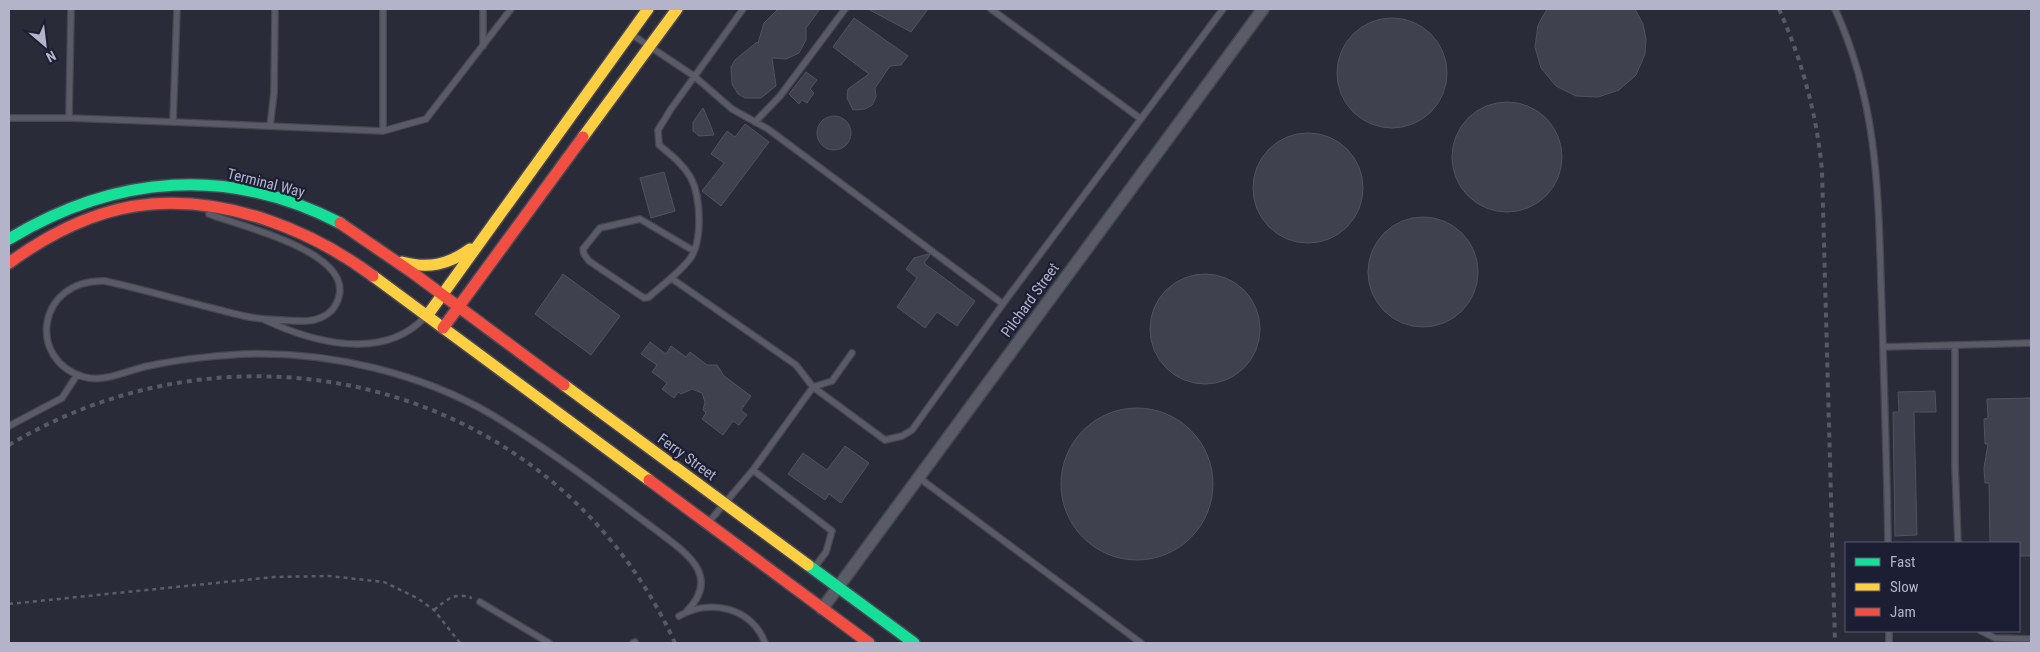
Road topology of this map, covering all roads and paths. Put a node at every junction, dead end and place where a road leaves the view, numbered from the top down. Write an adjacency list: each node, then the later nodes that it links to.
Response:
1 (71, 9): 20 (lane)
2 (177, 9): 22 (lane)
3 (275, 9): 24 (lane)
4 (383, 9): 25 (lane)
5 (483, 9): 16 (lane)
6 (511, 9): 16 (lane)
7 (648, 9): 15 (main road)
8 (677, 9): 17 (main road)
9 (743, 9): 18 (lane)
10 (845, 9): 23 (lane)
11 (991, 9): 21 (lane)
12 (1223, 9): 21 (lane)
13 (1263, 9): 47 (street, Pilchard Street)
14 (1835, 9): 41 (lane)
15 (630, 33): 17 (lane); 27 (main road)
16 (483, 46): 25 (lane)
17 (650, 46): 18 (lane); 35 (main road)
18 (694, 76): 23 (lane); 29 (lane)
19 (9, 118): 20 (lane)
20 (68, 118): 22 (lane)
21 (1142, 119): 34 (lane)
22 (174, 122): 24 (lane)
23 (755, 122): 34 (lane)
24 (270, 126): 25 (lane)
25 (383, 132)
26 (186, 205): 31 (main road); 36 (main road); 37 (lane)
27 (483, 238): 30 (main road); 33 (main road)
28 (9, 239): 30 (main road, Terminal Way)
29 (694, 251): 32 (lane); 32 (lane)
30 (393, 259): 33 (main road, Terminal Way)
31 (9, 263)
32 (670, 278): 44 (lane)
33 (442, 294): 35 (main road, Ferry Street); 36 (main road)
34 (1003, 304): 44 (lane)
35 (459, 307): 38 (main road); 48 (main road, Ferry Street)
36 (427, 316): 37 (lane); 38 (main road)
37 (263, 319): 43 (lane)
38 (443, 328): 49 (main road)
39 (2031, 344): 40 (lane)
40 (1955, 345): 41 (lane); 51 (lane)
41 (1883, 347): 50 (lane)
42 (852, 354): 44 (lane)
43 (77, 375): 45 (lane); 58 (lane)
44 (813, 387): 46 (lane)
45 (9, 426)
46 (753, 470): 48 (lane); 52 (lane)
47 (918, 477): 53 (street, Pilchard Street); 67 (lane)
48 (725, 503): 49 (lane); 52 (main road, Ferry Street)
49 (707, 524): 56 (main road)
50 (1888, 542)
51 (1958, 542)
52 (813, 569): 53 (main road, Ferry Street)
53 (837, 587): 56 (street, Pilchard Street); 66 (main road, Ferry Street)
54 (480, 602): 57 (path); 63 (lane)
55 (9, 604): 57 (path)
56 (822, 609): 65 (main road)
57 (434, 610): 62 (path)
58 (686, 612): 59 (lane); 64 (lane)
59 (679, 616)
60 (1983, 632): 61 (lane)
61 (2031, 639)
62 (460, 643)
63 (549, 643)
64 (765, 643)
65 (869, 643)
66 (914, 643)
67 (1141, 643)

